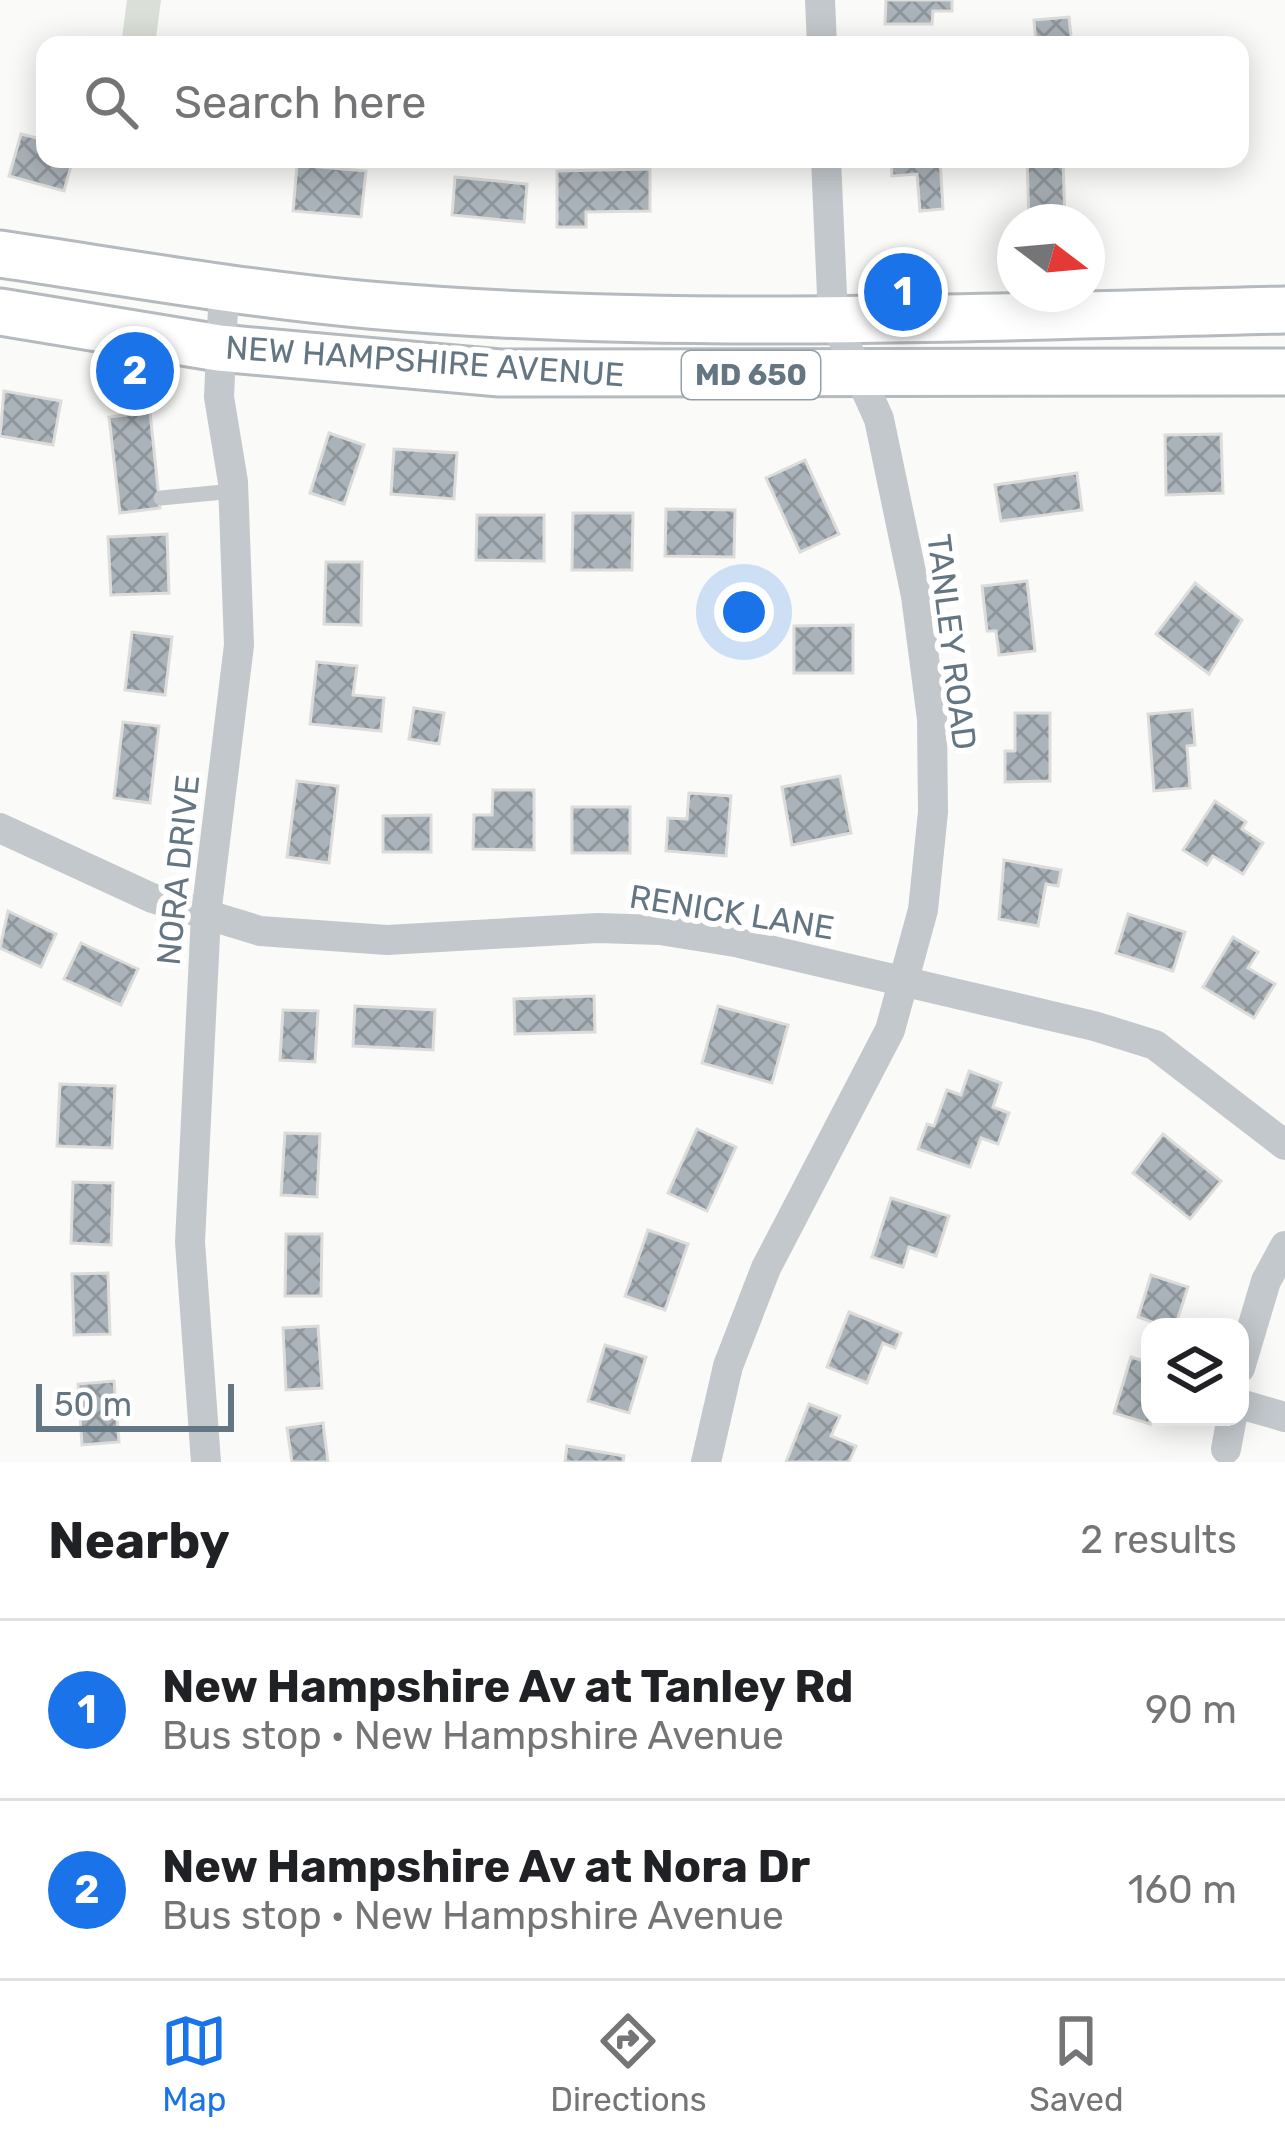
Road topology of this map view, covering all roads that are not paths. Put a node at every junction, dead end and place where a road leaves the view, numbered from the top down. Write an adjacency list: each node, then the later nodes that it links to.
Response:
1 (820, 0): 2 (street)
2 (821, 36)
3 (826, 168): 8 (street, TANLEY ROAD)
4 (0, 254): 5 (main road, NEW HAMPSHIRE AVENUE / MD 650)
5 (224, 286): 8 (main road, NEW HAMPSHIRE AVENUE / MD 650); 9 (street, NORA DRIVE)
6 (1285, 310): 8 (main road, NEW HAMPSHIRE AVENUE / MD 650)
7 (0, 312): 9 (main road, NEW HAMPSHIRE AVENUE / MD 650)
8 (833, 317): 11 (street, TANLEY ROAD)
9 (219, 348): 11 (main road, NEW HAMPSHIRE AVENUE / MD 650); 12 (street, NORA DRIVE)
10 (1285, 372): 11 (main road, NEW HAMPSHIRE AVENUE / MD 650)
11 (859, 375): 16 (street, TANLEY ROAD)
12 (233, 491): 13 (lane); 15 (street, NORA DRIVE)
13 (161, 497)
14 (0, 828): 15 (street, RENICK LANE)
15 (206, 915): 16 (street, RENICK LANE); 24 (street, NORA DRIVE)
16 (903, 984): 17 (street, RENICK LANE); 25 (street, TANLEY ROAD)
17 (1285, 1144)
18 (1285, 1246): 19 (street)
19 (1249, 1338)
20 (1249, 1407): 21 (street)
21 (1285, 1417)
22 (1230, 1426): 23 (street)
23 (1226, 1449)
24 (206, 1462)
25 (706, 1462)

